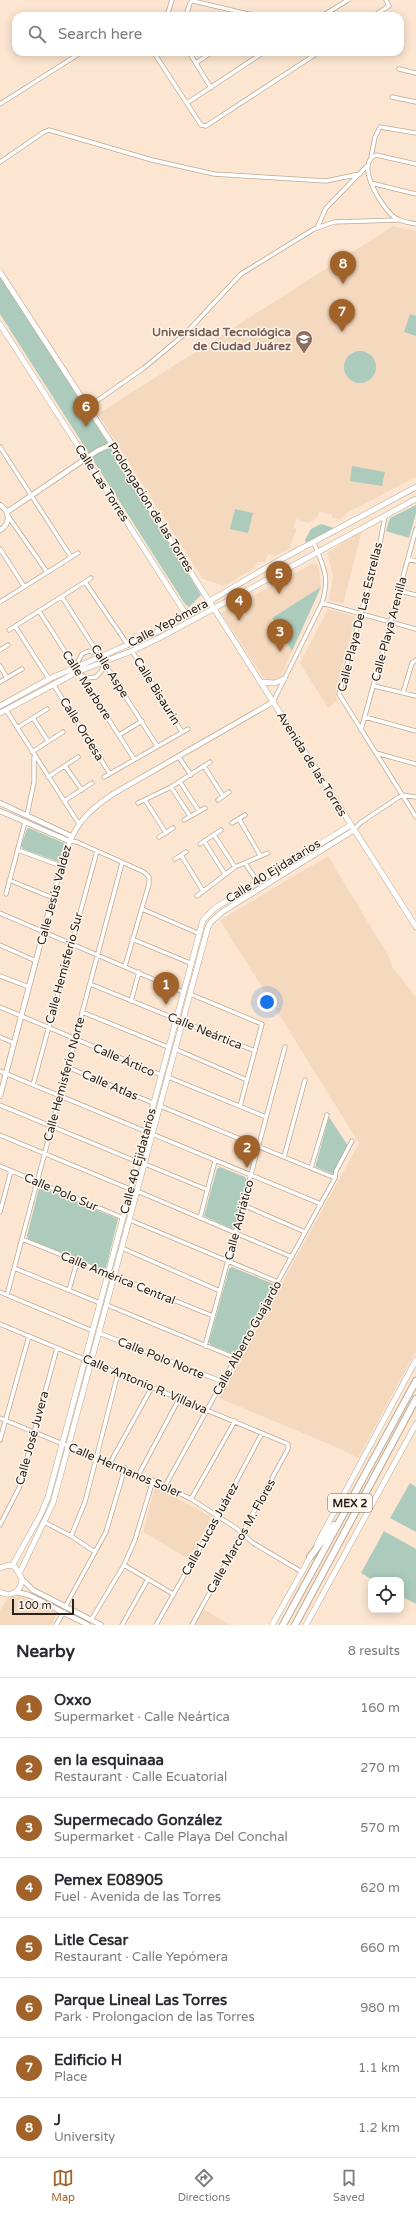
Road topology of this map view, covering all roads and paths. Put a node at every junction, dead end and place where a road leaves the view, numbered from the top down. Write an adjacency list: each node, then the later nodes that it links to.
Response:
1 (172, 0): 5 (street)
2 (348, 0): 8 (street)
3 (386, 0): 9 (street)
4 (193, 1): 6 (street); 7 (street)
5 (168, 12)
6 (187, 12)
7 (240, 12)
8 (328, 12)
9 (379, 12)
10 (76, 56): 23 (street)
11 (156, 56): 22 (street)
12 (192, 56): 16 (street)
13 (206, 56): 16 (street)
14 (258, 56): 19 (street)
15 (312, 56): 22 (street)
16 (196, 63): 19 (street)
17 (399, 69): 18 (street)
18 (416, 73)
19 (211, 88): 22 (street)
20 (392, 97): 21 (street)
21 (416, 102)
22 (187, 103)
23 (0, 104)
24 (416, 133): 25 (street)
25 (370, 158): 27 (street); 28 (street)
26 (0, 162): 29 (street)
27 (416, 164)
28 (368, 166): 29 (street); 30 (street)
29 (360, 174): 34 (street)
30 (371, 183): 31 (street); 32 (street)
31 (416, 194)
32 (399, 220): 33 (street); 34 (street)
33 (416, 224)
34 (317, 228): 37 (street)
35 (0, 272): 37 (main road, Prolongacion de las Torres)
36 (0, 324): 40 (main road, Calle Las Torres)
37 (88, 407): 38 (main road, Prolongacion de las Torres)
38 (112, 444): 40 (street); 63 (main road, Prolongacion de las Torres)
39 (0, 447): 42 (street)
40 (86, 458): 42 (street); 69 (main road, Calle Las Torres)
41 (416, 487): 49 (main road, Calle Yepómera)
42 (32, 494): 45 (street); 53 (street)
43 (416, 499): 46 (main road, Calle Yepómera)
44 (0, 504): 45 (street)
45 (8, 514): 48 (street); 56 (street)
46 (385, 516): 52 (main road, Calle Yepómera); 68 (street, Calle Playa De Las Estrellas)
47 (416, 529): 54 (street, Calle Playa Arenilla)
48 (0, 530)
49 (314, 543): 52 (street); 63 (main road, Calle Yepómera)
50 (0, 549): 59 (street)
51 (78, 553): 53 (street)
52 (318, 553): 65 (street); 66 (main road, Calle Yepómera)
53 (71, 558): 56 (street)
54 (408, 559): 55 (street); 60 (street, Calle Playa Arenilla)
55 (416, 561)
56 (46, 572): 59 (street)
57 (91, 578): 58 (street)
58 (85, 582): 62 (street); 76 (street, Calle Bisaurin)
59 (24, 586): 64 (street)
60 (400, 591): 61 (street); 71 (street, Calle Playa Arenilla)
61 (416, 595)
62 (62, 597): 67 (street); 79 (street, Calle Aspe)
63 (209, 601): 66 (main road, Avenida de las Torres); 69 (main road, Calle Yepómera)
64 (0, 602)
65 (322, 603): 68 (street); 87 (street)
66 (214, 608): 70 (main road, Calle Yepómera); 89 (main road, Avenida de las Torres)
67 (39, 611): 72 (street); 84 (street, Calle Marbore)
68 (361, 614): 71 (street); 104 (street, Calle Playa De Las Estrellas)
69 (186, 615): 70 (main road); 76 (main road, Calle Yepómera)
70 (194, 618): 78 (main road, Calle Yepómera)
71 (391, 623): 73 (street); 91 (street, Calle Playa Arenilla)
72 (15, 626): 74 (street); 86 (street)
73 (416, 629)
74 (9, 630)
75 (8, 645): 77 (street)
76 (128, 645): 79 (main road, Calle Yepómera)
77 (0, 650)
78 (132, 651): 81 (main road, Calle Yepómera); 107 (street, Calle Bisaurin)
79 (101, 656): 81 (street, Calle Aspe); 84 (main road, Calle Yepómera); 84 (street)
80 (415, 660): 92 (street)
81 (104, 662): 84 (main road, Calle Yepómera); 84 (street); 101 (street, Calle Aspe)
82 (0, 666): 85 (street)
83 (22, 669): 85 (street)
84 (76, 669): 86 (main road, Calle Yepómera); 90 (main road, Calle Yepómera); 108 (street, Calle Marbore)
85 (7, 678): 88 (street)
86 (49, 679): 95 (main road, Calle Yepómera)
87 (284, 679): 89 (main road); 94 (street)
88 (0, 682)
89 (260, 682): 94 (main road, Avenida de las Torres)
90 (53, 684): 97 (main road, Calle Yepómera); 120 (street, Calle Ordesa)
91 (374, 686): 92 (street); 99 (street, Calle Playa Arenilla)
92 (403, 693): 93 (street)
93 (416, 696)
94 (273, 702): 113 (street, Calle Jesús Valdez); 150 (main road, Avenida de las Torres)
95 (1, 704)
96 (47, 709): 100 (street)
97 (6, 710): 98 (main road, Calle Yepómera); 102 (street)
98 (0, 713)
99 (365, 717): 104 (street, Calle Playa Arenilla); 105 (street)
100 (33, 718): 102 (street); 109 (street)
101 (142, 721): 108 (street); 110 (street, Calle Aspe)
102 (17, 728): 112 (street)
103 (188, 729): 107 (street)
104 (362, 730): 111 (street, Calle Playa De Las Estrellas)
105 (416, 731)
106 (63, 732): 109 (street)
107 (182, 732): 110 (street)
108 (119, 735): 115 (street, Calle Marbore)
109 (48, 741): 112 (street)
110 (157, 746): 115 (street)
111 (376, 753): 117 (street); 129 (street, Calle Playa De Las Estrellas)
112 (33, 754): 122 (street); 140 (street)
113 (178, 755): 121 (street); 148 (street, Calle Jesús Valdez)
114 (78, 757): 118 (street)
115 (134, 759): 120 (street)
116 (210, 762): 119 (street)
117 (416, 764)
118 (65, 766): 122 (street); 127 (street)
119 (204, 766): 121 (street); 130 (street)
120 (110, 774): 123 (street)
121 (191, 775): 124 (street)
122 (48, 776): 134 (street)
123 (104, 777)
124 (180, 782): 126 (street); 139 (street)
125 (92, 783): 127 (street)
126 (171, 787): 132 (street); 142 (street)
127 (82, 790): 134 (street)
128 (229, 792): 130 (street)
129 (402, 795): 131 (street); 143 (street, Calle Playa De Las Estrellas); 150 (street)
130 (224, 796): 133 (street)
131 (416, 797)
132 (145, 800): 136 (street); 152 (street)
133 (218, 800)
134 (64, 801): 148 (street)
135 (0, 803): 140 (street)
136 (138, 803)
137 (205, 808): 139 (street)
138 (0, 811): 146 (street)
139 (199, 811): 142 (street)
140 (27, 815): 154 (street)
141 (245, 815): 144 (street)
142 (190, 816): 145 (street)
143 (416, 817)
144 (239, 819): 147 (street); 165 (street)
145 (184, 820)
146 (25, 822): 156 (street); 160 (street)
147 (232, 823)
148 (79, 824): 154 (street, Calle Jesús Valdez)
149 (173, 828): 152 (street)
150 (352, 828): 173 (main road, Calle 40 Ejidatarios); 180 (main road, Avenida de las Torres); 183 (main road, Calle 40 Ejidatarios)
151 (221, 830): 153 (street)
152 (166, 832): 155 (street)
153 (214, 835): 157 (street); 170 (street)
154 (71, 836): 156 (street, Calle Jesús Valdez); 158 (street)
155 (159, 837)
156 (69, 841): 158 (street); 169 (street, Calle Jesús Valdez)
157 (204, 841): 159 (street); 171 (street)
158 (77, 842): 161 (street)
159 (200, 844)
160 (18, 850): 169 (street); 172 (street)
161 (97, 851): 167 (street); 185 (street, Calle Hemisferio Sur)
162 (186, 852): 164 (street)
163 (268, 853): 165 (street)
164 (181, 855): 166 (street); 174 (street)
165 (260, 855): 168 (street)
166 (175, 859)
167 (122, 862): 178 (street); 187 (street, Calle Hemisferio Norte)
168 (245, 863): 170 (street); 173 (street)
169 (61, 866): 177 (street, Calle Jesús Valdez)
170 (235, 867): 171 (street)
171 (226, 874): 174 (street)
172 (9, 880): 175 (street); 177 (street)
173 (257, 881): 182 (main road, Calle 40 Ejidatarios)
174 (203, 891): 176 (street)
175 (6, 894)
176 (197, 896)
177 (53, 898): 181 (street, Calle Jesús Valdez)
178 (142, 909): 182 (street); 184 (street)
179 (0, 913): 181 (street)
180 (416, 927)
181 (44, 930): 185 (street); 188 (street, Calle Jesús Valdez)
182 (198, 933): 183 (street); 189 (main road, Calle 40 Ejidatarios)
183 (205, 936): 196 (main road, Calle 40 Ejidatarios)
184 (132, 939): 189 (street); 190 (street)
185 (71, 943): 187 (street); 203 (street, Calle Hemisferio Sur)
186 (0, 945): 188 (street)
187 (98, 955): 190 (street); 193 (street, Calle Hemisferio Norte)
188 (36, 961): 194 (street, Calle Jesús Valdez)
189 (190, 963): 195 (main road, Calle 40 Ejidatarios)
190 (125, 966): 191 (street)
191 (139, 972): 195 (street); 197 (street)
192 (0, 976): 194 (street)
193 (90, 984): 197 (street, Calle Neártica); 199 (street, Calle Hemisferio Norte)
194 (29, 987): 200 (street, Calle Jesús Valdez)
195 (183, 992): 201 (main road, Calle 40 Ejidatarios)
196 (190, 994): 202 (main road, Calle 40 Ejidatarios); 210 (street)
197 (131, 1001): 201 (street, Calle Neártica)
198 (0, 1007): 200 (street, Calle Ártico)
199 (82, 1012): 205 (street, Calle Hemisferio Norte); 207 (street)
200 (21, 1016): 203 (street, Calle Ártico); 206 (street, Calle Jesús Valdez)
201 (175, 1020): 202 (street, Calle Neártica); 207 (main road, Calle 40 Ejidatarios)
202 (182, 1023): 209 (main road, Calle 40 Ejidatarios); 210 (street, Calle Neártica)
203 (48, 1027): 205 (street, Calle Ártico); 218 (street, Calle Hemisferio Sur)
204 (0, 1037): 206 (street)
205 (75, 1038): 211 (street, Calle Hemisferio Norte); 214 (street, Calle Ártico)
206 (14, 1043): 213 (street, Calle Jesús Valdez)
207 (168, 1047): 214 (main road, Calle 40 Ejidatarios)
208 (285, 1047): 226 (street, Calle Adriático)
209 (175, 1049): 215 (main road, Calle 40 Ejidatarios); 216 (street)
210 (255, 1051): 216 (street)
211 (67, 1067): 220 (street, Calle Hemisferio Norte); 221 (street, Calle Atlas)
212 (0, 1071): 213 (street)
213 (6, 1074): 218 (street); 219 (street, Calle Jesús Valdez)
214 (160, 1075): 221 (main road, Calle 40 Ejidatarios)
215 (168, 1077): 223 (main road, Calle 40 Ejidatarios); 224 (street, Calle Ártico)
216 (247, 1080): 224 (street)
217 (305, 1080): 234 (street)
218 (33, 1085): 220 (street)
219 (0, 1096)
220 (60, 1096): 227 (street, Calle Hemisferio Norte); 228 (street)
221 (153, 1103): 228 (main road, Calle 40 Ejidatarios)
222 (0, 1104): 227 (street)
223 (160, 1106): 230 (main road, Calle 40 Ejidatarios); 232 (street)
224 (240, 1106): 226 (street, Calle Ártico)
225 (327, 1114): 239 (street)
226 (266, 1117): 232 (street, Calle Adriático)
227 (52, 1127): 233 (street, Calle Hemisferio Norte); 236 (street)
228 (145, 1132): 230 (street); 236 (main road, Calle 40 Ejidatarios)
229 (0, 1135): 233 (street)
230 (152, 1135): 235 (street); 237 (main road, Calle 40 Ejidatarios)
231 (352, 1141): 242 (street, Calle Alberto Guajardo)
232 (259, 1146): 234 (street); 241 (street, Calle Adriático)
233 (45, 1154): 243 (street, Calle Hemisferio Norte); 244 (street)
234 (284, 1157): 239 (street)
235 (215, 1161): 241 (street); 245 (street)
236 (138, 1162): 244 (main road, Calle 40 Ejidatarios)
237 (145, 1164): 245 (street); 246 (main road, Calle 40 Ejidatarios)
238 (0, 1166): 240 (street, Calle Polo Sur)
239 (311, 1168): 242 (street)
240 (11, 1171): 243 (street, Calle Polo Sur); 249 (street)
241 (251, 1175): 247 (street); 248 (street, Calle Adriático)
242 (335, 1178): 247 (street, Calle Alberto Guajardo)
243 (38, 1182): 250 (street, Calle Polo Sur); 255 (street, Calle Hemisferio Norte)
244 (130, 1189): 250 (main road, Calle 40 Ejidatarios)
245 (208, 1190): 251 (street)
246 (138, 1191): 251 (street); 252 (main road, Calle 40 Ejidatarios)
247 (321, 1204): 253 (street, Calle Alberto Guajardo)
248 (243, 1205): 253 (street); 254 (street, Calle Adriático)
249 (0, 1212)
250 (123, 1218): 261 (main road, Calle 40 Ejidatarios)
251 (200, 1218): 254 (street)
252 (130, 1220): 256 (main road, Calle 40 Ejidatarios); 259 (street)
253 (305, 1232): 257 (street, Calle Alberto Guajardo)
254 (235, 1234): 257 (street); 259 (street, Calle Adriático)
255 (22, 1239): 258 (street, Calle América Central); 260 (street, Calle Hemisferio Norte)
256 (122, 1248): 262 (main road, Calle 40 Ejidatarios); 265 (street)
257 (292, 1257): 263 (street, Calle Alberto Guajardo)
258 (77, 1262): 261 (street, Calle América Central); 264 (street)
259 (228, 1262): 263 (street); 265 (street, Calle Adriático)
260 (14, 1268): 264 (street); 267 (street, Calle Hemisferio Norte)
261 (108, 1274): 262 (street, Calle América Central); 268 (main road, Calle 40 Ejidatarios)
262 (114, 1277): 269 (main road, Calle 40 Ejidatarios); 270 (street, Calle América Central)
263 (278, 1282): 277 (street, Calle Alberto Guajardo)
264 (69, 1290): 268 (street)
265 (220, 1291): 270 (street, Calle Adriático)
266 (0, 1292): 267 (street)
267 (7, 1295): 272 (street)
268 (100, 1303): 272 (main road, Calle 40 Ejidatarios)
269 (107, 1305): 273 (main road, Calle 40 Ejidatarios); 275 (street)
270 (213, 1316): 275 (street, Calle Adriático)
271 (0, 1324): 274 (street, Calle Antonio R. Villalva)
272 (93, 1331): 278 (main road, Calle 40 Ejidatarios)
273 (99, 1333): 280 (main road, Calle 40 Ejidatarios); 283 (street, Calle Polo Norte)
274 (29, 1336): 276 (street, Calle Antonio R. Villalva); 290 (street)
275 (205, 1346): 277 (street)
276 (57, 1348): 278 (street, Calle Antonio R. Villalva); 294 (street, Calle José Juvera)
277 (236, 1358): 283 (street, Calle Alberto Guajardo)
278 (85, 1359): 280 (street, Calle Antonio R. Villalva); 297 (main road, Calle 40 Ejidatarios)
279 (416, 1360): 316 (main road)
280 (92, 1362): 281 (street, Calle Antonio R. Villalva); 298 (main road, Calle 40 Ejidatarios)
281 (118, 1373): 284 (street, Calle Antonio R. Villalva); 300 (street)
282 (416, 1381): 307 (highway, MEX 2)
283 (223, 1382): 288 (street, Calle Alberto Guajardo)
284 (152, 1387): 285 (street, Calle Antonio R. Villalva); 301 (street)
285 (179, 1399): 288 (street, Calle Antonio R. Villalva); 303 (street)
286 (416, 1399): 293 (highway, MEX 2)
287 (416, 1405): 293 (highway)
288 (207, 1410): 291 (street, Calle Antonio R. Villalva); 305 (street, Calle Alberto Guajardo)
289 (0, 1418): 290 (street, Calle Hermanos Soler)
290 (6, 1420): 294 (street, Calle Hermanos Soler); 296 (street)
291 (235, 1421): 295 (street, Calle Antonio R. Villalva); 306 (street)
292 (416, 1424): 341 (main road)
293 (402, 1425): 327 (highway, MEX 2)
294 (34, 1432): 297 (street, Calle Hermanos Soler); 310 (street, Calle José Juvera)
295 (262, 1433): 299 (street, Calle Antonio R. Villalva); 308 (street, Calle Lucas Juárez)
296 (0, 1440)
297 (63, 1444): 298 (street, Calle Hermanos Soler); 313 (main road, Calle 40 Ejidatarios)
298 (68, 1446): 300 (street, Calle Hermanos Soler); 309 (main road, Calle 40 Ejidatarios)
299 (289, 1446): 311 (street, Calle Marcos M. Flores)
300 (96, 1457): 301 (street, Calle Hermanos Soler); 312 (street)
301 (110, 1463): 302 (street, Calle Hermanos Soler)
302 (125, 1468): 303 (street, Calle Hermanos Soler); 315 (street)
303 (139, 1474): 304 (street, Calle Hermanos Soler)
304 (153, 1480): 305 (street, Calle Hermanos Soler); 317 (street)
305 (165, 1486): 306 (street, Calle Hermanos Soler)
306 (191, 1499): 308 (street, Calle Hermanos Soler)
307 (349, 1506): 316 (highway); 338 (highway, MEX 2)
308 (218, 1516): 311 (street, Calle Hermanos Soler); 326 (street, Calle Lucas Juárez)
309 (44, 1522): 312 (street); 314 (main road, Calle 40 Ejidatarios)
310 (0, 1525)
311 (243, 1534): 321 (street, Calle Hermanos Soler); 336 (street, Calle Marcos M. Flores)
312 (72, 1536): 315 (street)
313 (28, 1537): 314 (main road); 318 (main road, Calle 40 Ejidatarios)
314 (34, 1540): 320 (main road, Calle 40 Ejidatarios)
315 (95, 1552): 328 (street)
316 (310, 1558): 321 (main road)
317 (124, 1564): 323 (street); 330 (street)
318 (12, 1566): 319 (main road); 320 (main road)
319 (0, 1568)
320 (20, 1572): 322 (main road)
321 (302, 1572): 337 (main road)
322 (22, 1579): 324 (main road); 328 (street)
323 (148, 1579): 326 (street); 334 (street)
324 (16, 1592): 325 (main road); 329 (street)
325 (0, 1594)
326 (173, 1594): 335 (street, Calle Lucas Juárez)
327 (305, 1606): 339 (highway, MEX 2); 340 (highway)
328 (65, 1607): 330 (street)
329 (64, 1612): 331 (street); 332 (street)
330 (91, 1620): 333 (street)
331 (56, 1625)
332 (88, 1625)
333 (101, 1625)
334 (122, 1625)
335 (156, 1625)
336 (192, 1625)
337 (272, 1625)
338 (283, 1625)
339 (295, 1625)
340 (299, 1625)
341 (306, 1625)

